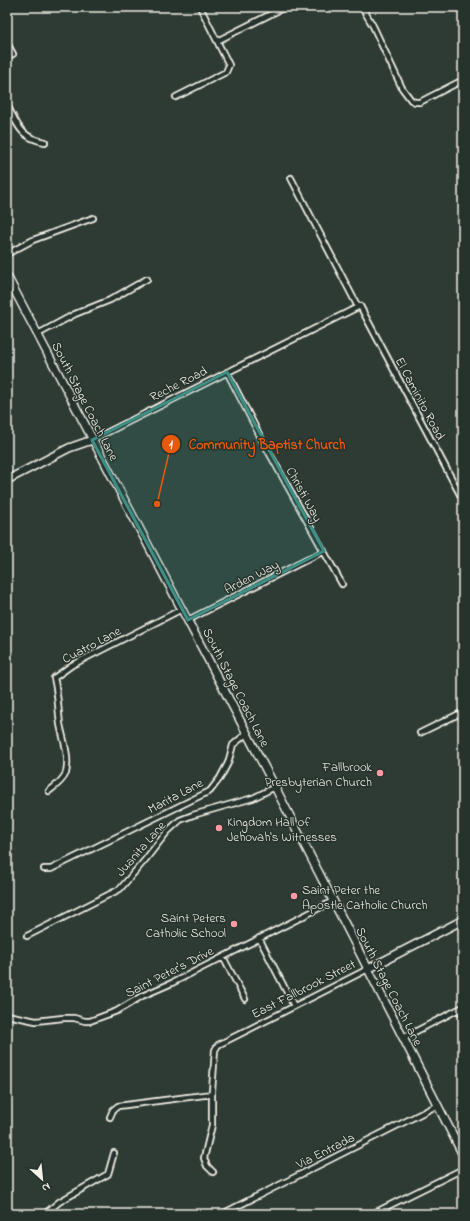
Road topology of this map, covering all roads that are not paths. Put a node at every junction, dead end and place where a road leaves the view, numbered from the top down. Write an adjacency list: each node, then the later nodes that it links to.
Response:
1 (200, 7): 4 (street)
2 (285, 7): 4 (street)
3 (362, 7): 7 (street)
4 (217, 41): 8 (street)
5 (7, 43): 6 (street)
6 (7, 57)
7 (463, 80)
8 (176, 97)
9 (7, 105): 10 (street)
10 (45, 142)
11 (291, 178): 16 (street, El Caminito Road)
12 (93, 218): 13 (street)
13 (7, 254)
14 (7, 276): 17 (main road, South Stage Coach Lane)
15 (147, 279): 17 (street)
16 (359, 306): 18 (street, Reche Road); 21 (street, El Caminito Road)
17 (38, 334): 19 (main road, South Stage Coach Lane)
18 (227, 372): 19 (street, Reche Road); 22 (street, Christi Way)
19 (92, 440): 20 (main road, Reche Road); 24 (main road, South Stage Coach Lane)
20 (7, 480)
21 (463, 500)
22 (324, 551): 23 (street, Christi Way); 25 (street, Arden Way)
23 (342, 584)
24 (182, 609): 25 (main road, South Stage Coach Lane); 30 (street, Cuatro Lane)
25 (188, 620): 27 (main road, South Stage Coach Lane)
26 (463, 712): 28 (street)
27 (247, 733): 29 (main road, South Stage Coach Lane); 31 (street, Marita Lane)
28 (420, 733)
29 (275, 787): 32 (main road, South Stage Coach Lane); 34 (street, Juanita Lane)
30 (49, 790)
31 (44, 869)
32 (333, 901): 35 (street, Saint Peter's Drive); 37 (main road, South Stage Coach Lane)
33 (463, 920): 37 (main road, East Fallbrook Street)
34 (27, 936)
35 (259, 938): 36 (street, Saint Peter's Drive); 39 (street)
36 (223, 957): 38 (street); 41 (street, Saint Peter's Drive)
37 (368, 969): 39 (street, East Fallbrook Street); 43 (main road, South Stage Coach Lane)
38 (245, 999)
39 (294, 1006): 44 (street, East Fallbrook Street)
40 (461, 1008): 42 (street); 43 (street)
41 (7, 1015)
42 (463, 1017)
43 (403, 1038): 45 (main road, South Stage Coach Lane)
44 (212, 1094): 46 (street); 50 (street)
45 (438, 1105): 48 (main road, South Stage Coach Lane); 53 (street, Via Entrada)
46 (110, 1117)
47 (114, 1153): 52 (street)
48 (463, 1155)
49 (463, 1169): 51 (street)
50 (213, 1172)
51 (374, 1213)
52 (46, 1214)
53 (222, 1214)

